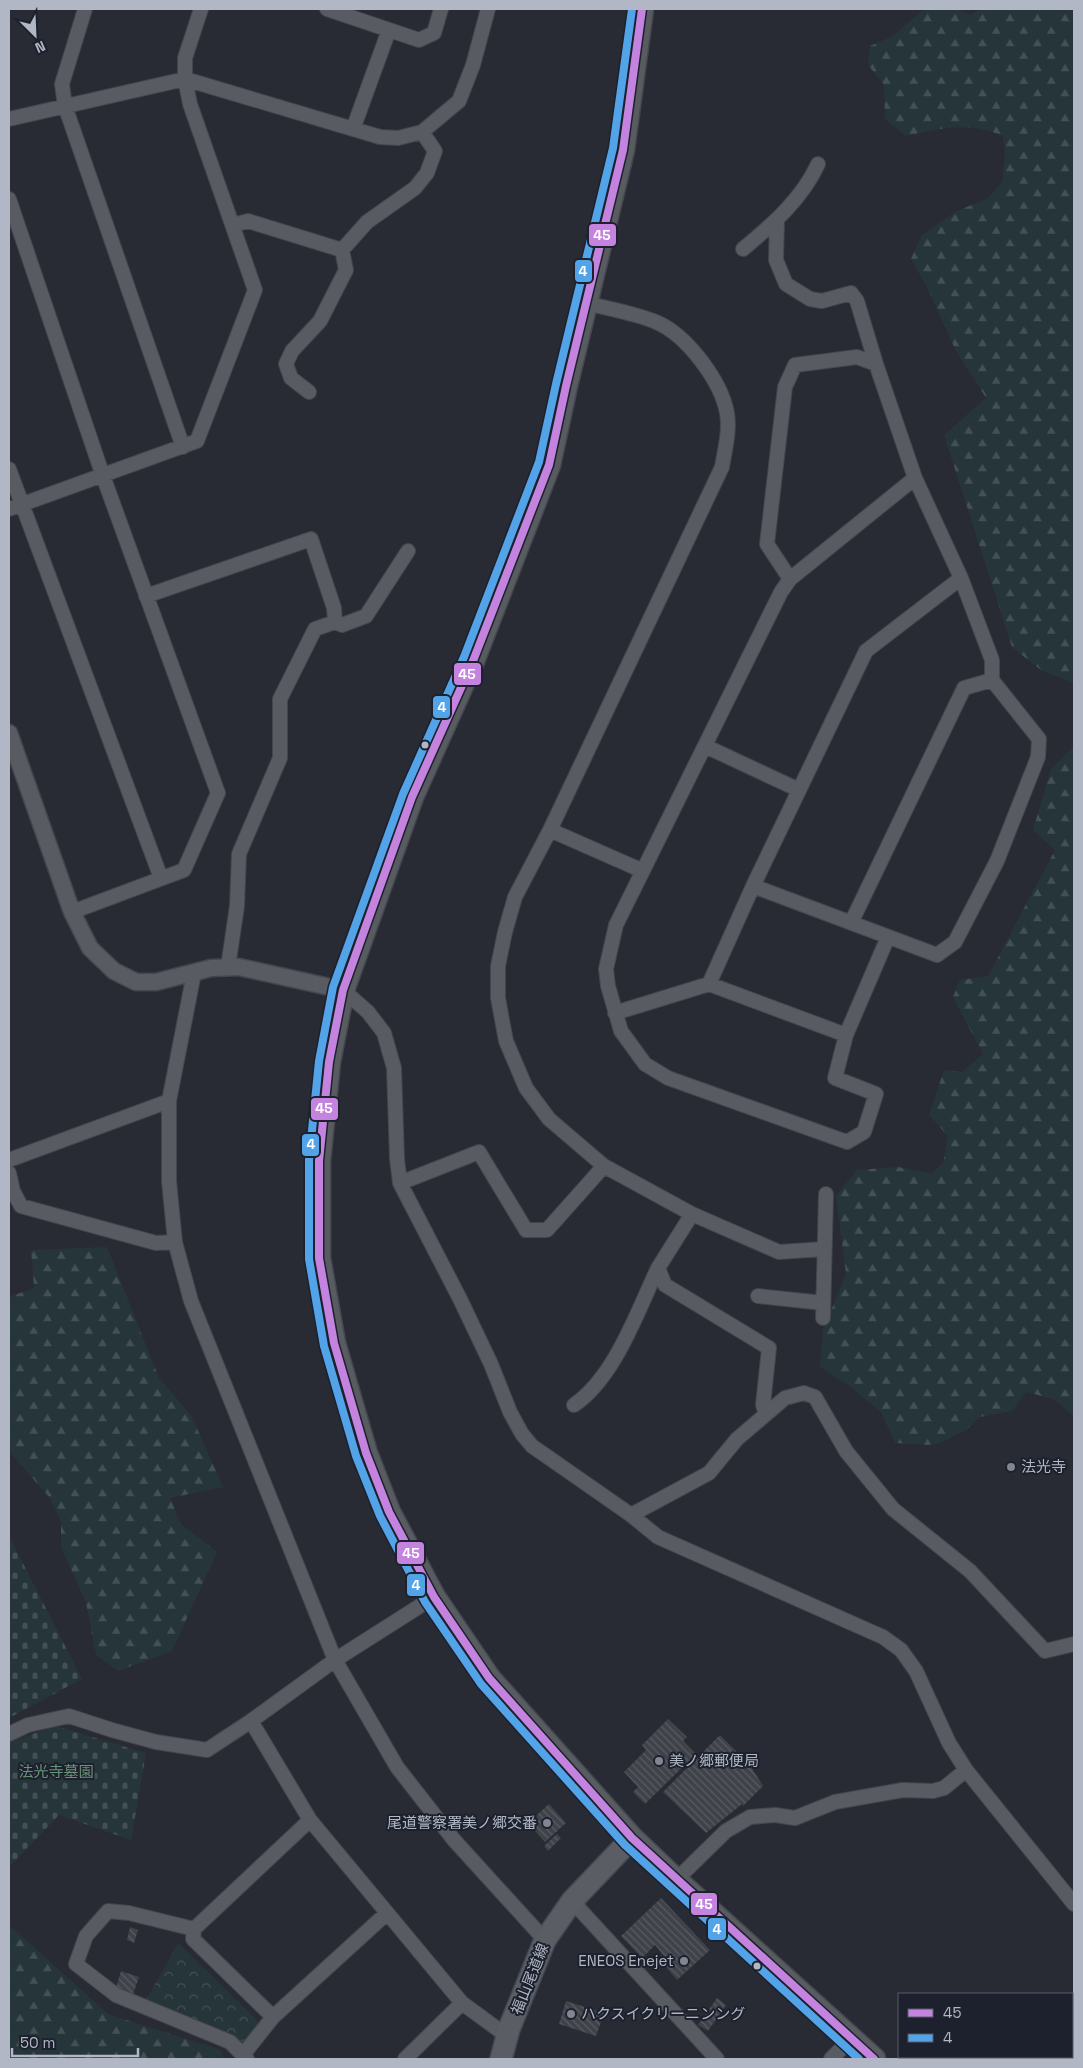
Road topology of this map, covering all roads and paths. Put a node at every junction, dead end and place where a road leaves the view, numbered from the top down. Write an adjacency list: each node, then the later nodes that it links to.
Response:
1 (85, 9): 9 (street)
2 (201, 9): 8 (street)
3 (327, 9): 7 (street)
4 (441, 9): 7 (street)
5 (488, 9): 12 (street)
6 (642, 9): 19 (highway)
7 (389, 30): 11 (street)
8 (185, 79): 9 (street); 11 (street); 16 (street)
9 (64, 106): 10 (street); 22 (street)
10 (9, 119)
11 (353, 130): 12 (street)
12 (422, 132): 18 (street)
13 (818, 164): 15 (street)
14 (9, 199): 24 (street)
15 (777, 220): 17 (street); 20 (street)
16 (233, 225): 18 (street); 22 (street)
17 (743, 249)
18 (342, 250): 21 (street)
19 (586, 303): 36 (street); 46 (highway)
20 (876, 364): 25 (street); 29 (street)
21 (309, 392)
22 (183, 447): 24 (street)
23 (9, 469): 26 (street)
24 (102, 476): 26 (street); 30 (street)
25 (915, 478): 28 (street); 29 (street)
26 (15, 506): 38 (street)
27 (408, 551): 31 (street)
28 (961, 578): 32 (street); 35 (street)
29 (790, 579): 34 (street)
30 (146, 596): 31 (street); 38 (street)
31 (335, 622): 43 (street)
32 (992, 680): 41 (street); 42 (street)
33 (9, 733): 40 (street)
34 (705, 746): 35 (street); 37 (street)
35 (799, 790): 39 (street)
36 (550, 830): 37 (street); 51 (street)
37 (643, 871): 47 (street)
38 (161, 878): 40 (street)
39 (753, 886): 41 (street); 45 (street)
40 (72, 912): 44 (street)
41 (851, 923): 42 (street)
42 (888, 937): 48 (street)
43 (228, 967): 44 (street); 46 (street)
44 (194, 973): 49 (street)
45 (709, 984): 47 (street); 48 (street)
46 (343, 990): 53 (street); 65 (highway)
47 (615, 1013): 48 (street)
48 (846, 1035)
49 (169, 1101): 50 (street); 56 (street)
50 (9, 1160)
51 (604, 1166): 53 (street); 55 (street)
52 (9, 1173): 56 (street)
53 (400, 1183): 64 (street)
54 (826, 1194): 57 (street)
55 (692, 1214): 57 (street); 58 (street)
56 (175, 1242): 67 (street)
57 (824, 1249): 60 (street)
58 (658, 1268): 62 (street); 63 (street)
59 (758, 1296): 60 (street)
60 (822, 1303): 61 (street)
61 (823, 1318)
62 (574, 1405)
63 (766, 1414): 64 (street); 66 (street)
64 (631, 1514): 70 (street)
65 (434, 1597): 67 (street); 72 (highway)
66 (1074, 1644)
67 (335, 1660): 68 (street); 78 (street)
68 (251, 1721): 69 (street); 71 (street)
69 (9, 1734)
70 (966, 1770): 73 (street); 75 (street)
71 (310, 1820): 76 (street); 77 (street)
72 (632, 1838): 73 (highway); 74 (main road, 福山尾道線)
73 (676, 1880): 82 (highway)
74 (572, 1902): 78 (main road, 福山尾道線); 87 (street)
75 (1074, 1904)
76 (386, 1914): 79 (street); 80 (street)
77 (194, 1929): 80 (street); 84 (street)
78 (545, 1940): 81 (main road, 福山尾道線)
79 (462, 2003): 81 (street); 85 (street)
80 (273, 2017): 84 (street)
81 (507, 2036): 86 (main road, 福山尾道線)
82 (851, 2039): 88 (street); 89 (highway)
83 (1074, 2056): 90 (street)
84 (245, 2058)
85 (405, 2059)
86 (501, 2059)
87 (716, 2059)
88 (831, 2059)
89 (874, 2059)
90 (1073, 2059)

